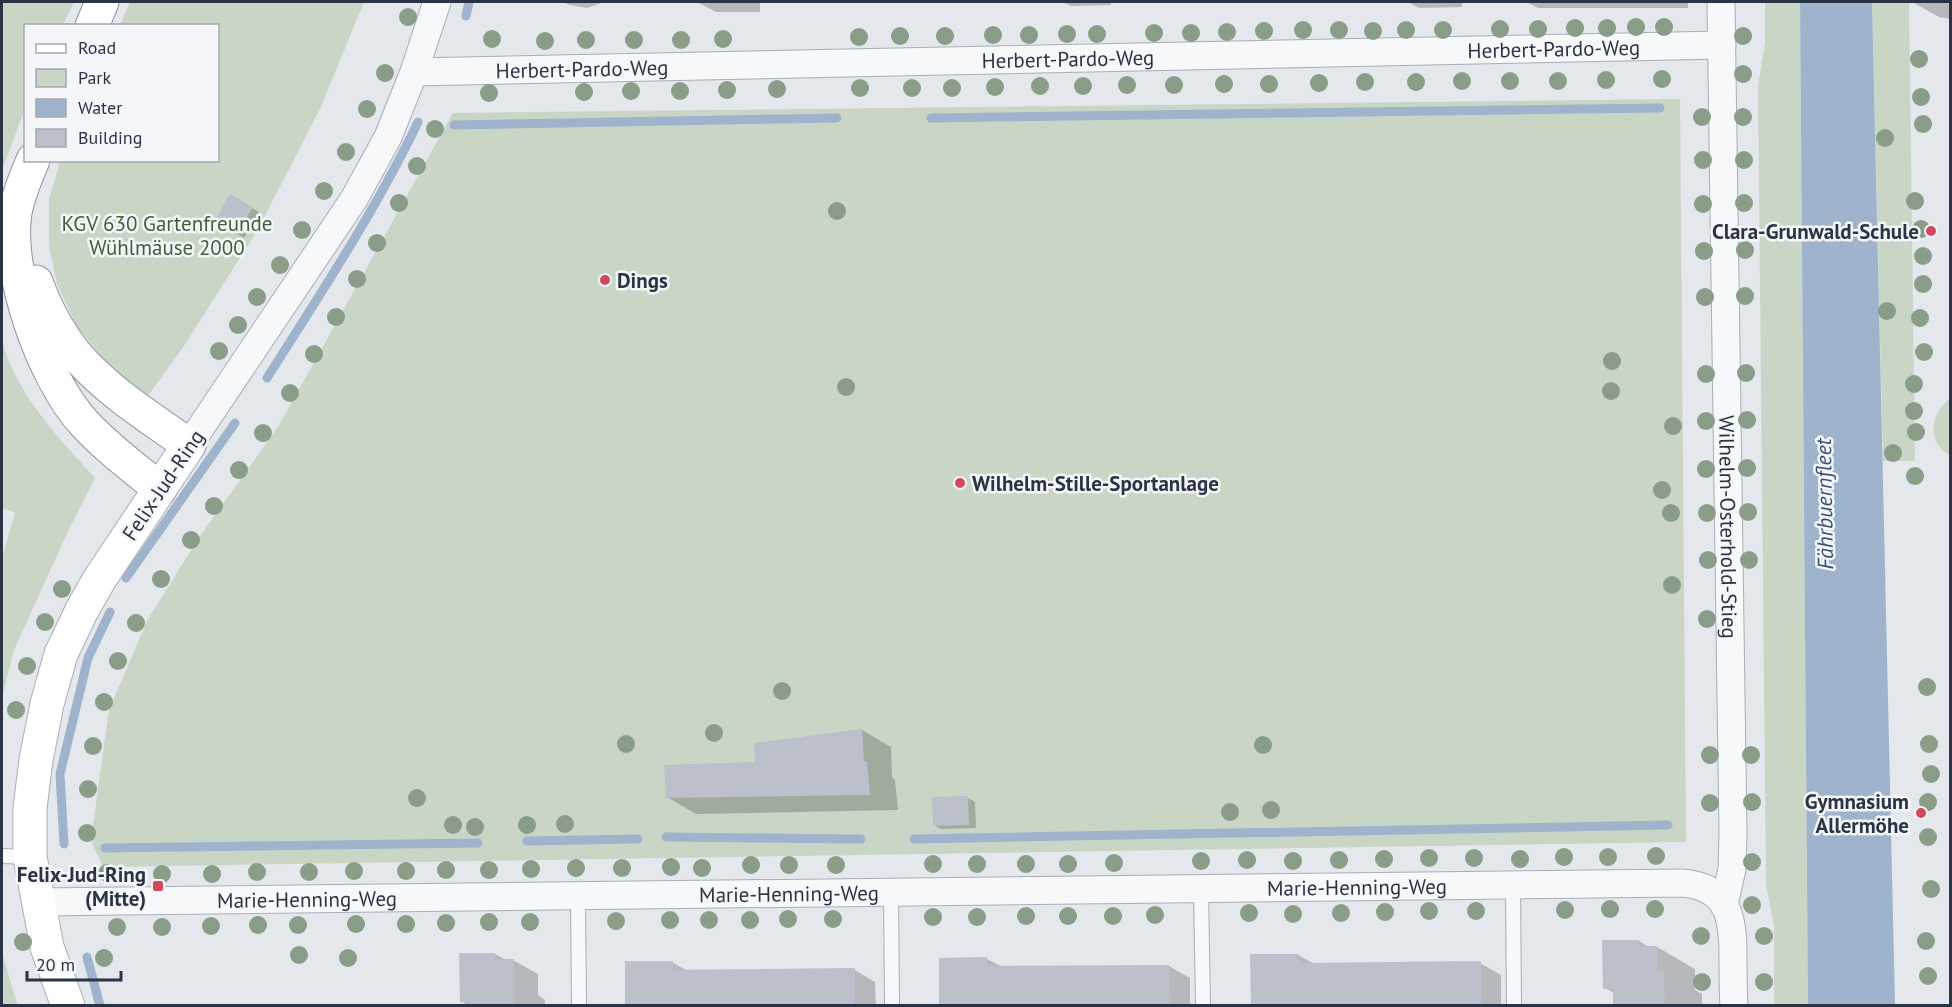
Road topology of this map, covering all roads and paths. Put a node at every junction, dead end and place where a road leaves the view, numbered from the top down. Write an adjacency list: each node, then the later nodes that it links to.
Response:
1 (102, 2): 4 (main road)
2 (436, 2): 6 (street, Felix-Jud-Ring)
3 (1721, 2): 5 (street, Wilhelm-Osterhold-Stieg)
4 (93, 24)
5 (1722, 45): 6 (street, Herbert-Pardo-Weg); 17 (street, Wilhelm-Osterhold-Stieg)
6 (414, 72): 9 (street, Felix-Jud-Ring)
7 (32, 162): 8 (main road)
8 (15, 214): 9 (main road); 10 (main road)
9 (189, 445): 10 (main road, Felix-Jud-Ring)
10 (160, 489): 11 (main road, Felix-Jud-Ring)
11 (16, 856): 16 (main road, Felix-Jud-Ring)
12 (1513, 885): 13 (street, Marie-Henning-Weg); 17 (street, Marie-Henning-Weg); 22 (lane)
13 (1201, 888): 14 (street, Marie-Henning-Weg); 21 (lane)
14 (891, 892): 15 (street, Marie-Henning-Weg); 20 (lane, Marie-Henning-Weg)
15 (578, 896): 16 (street, Marie-Henning-Weg); 19 (lane)
16 (37, 902): 18 (main road, Felix-Jud-Ring)
17 (1724, 905): 23 (street)
18 (68, 1005)
19 (579, 1005)
20 (892, 1005)
21 (1203, 1005)
22 (1514, 1005)
23 (1734, 1005)

